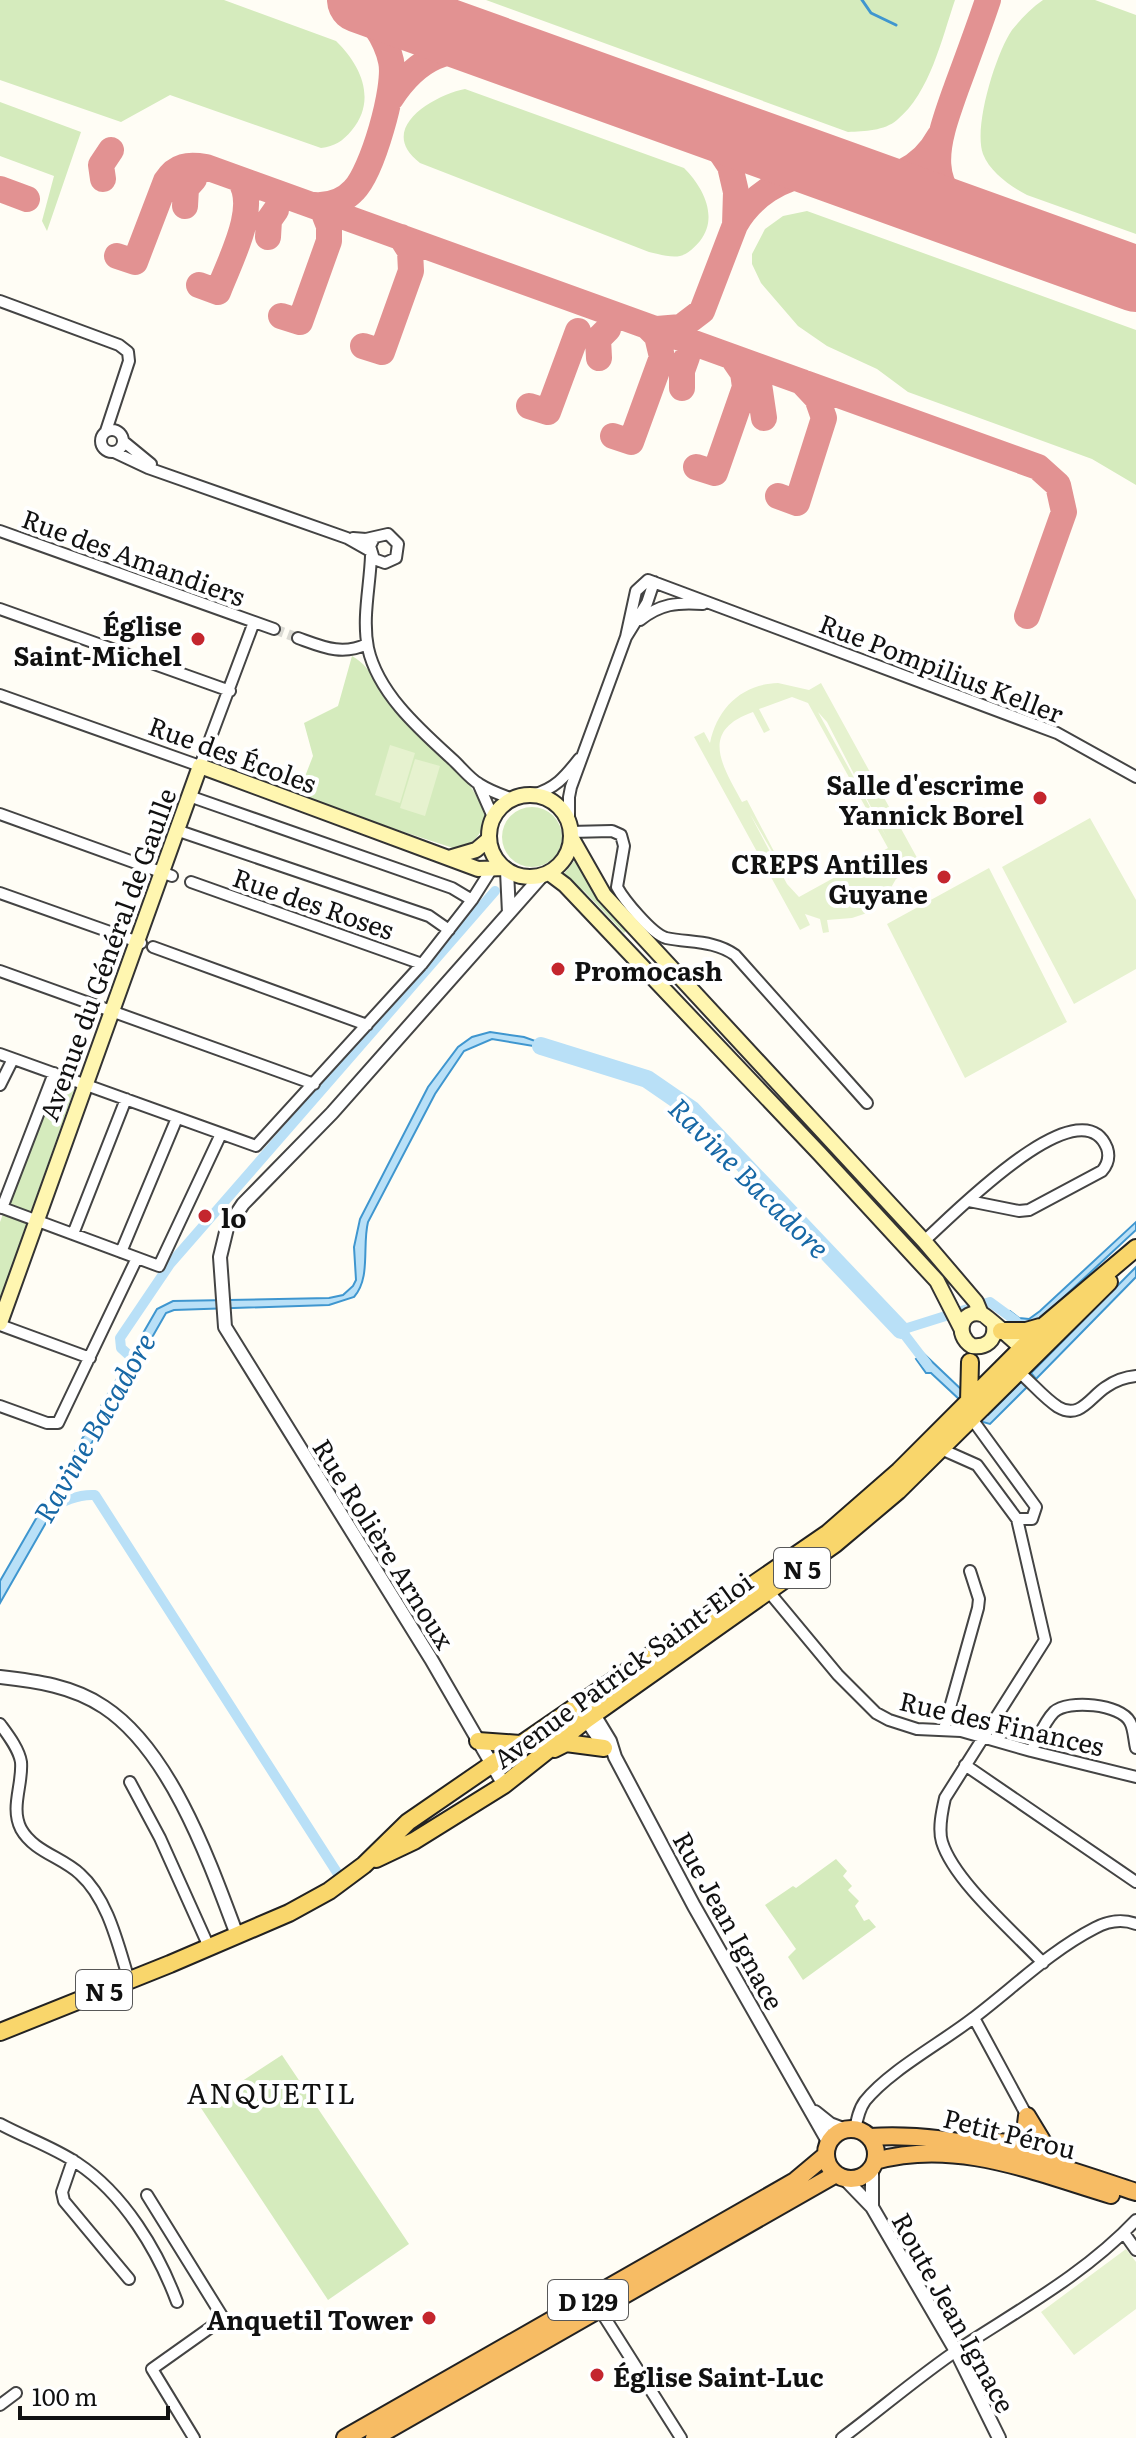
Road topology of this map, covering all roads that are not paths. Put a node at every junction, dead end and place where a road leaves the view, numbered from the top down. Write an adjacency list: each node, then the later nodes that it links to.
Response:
1 (0, 301): 2 (street)
2 (115, 403): 3 (street); 4 (street)
3 (106, 431): 4 (street); 5 (street)
4 (121, 437): 5 (street); 6 (street)
5 (114, 452): 6 (street)
6 (160, 470): 8 (street)
7 (0, 531): 16 (street, Rue des Amandiers)
8 (347, 538): 9 (street); 10 (street)
9 (374, 538): 10 (street); 11 (street)
10 (370, 553): 11 (street); 13 (street)
11 (385, 563): 13 (street)
12 (651, 581): 14 (street, Rue Pompilius Keller); 17 (street); 19 (street)
13 (371, 583): 21 (street)
14 (728, 608): 17 (street, Rue Pompilius Keller); 26 (street, Rue Pompilius Keller)
15 (0, 609): 22 (street)
16 (254, 622): 18 (street); 22 (street, Avenue du Général de Gaulle)
17 (637, 623): 19 (street)
18 (274, 629)
19 (626, 637): 24 (street)
20 (298, 638): 21 (street)
21 (367, 644): 27 (street)
22 (230, 691): 25 (street, Avenue du Général de Gaulle)
23 (0, 695): 25 (street, Rue des Écoles)
24 (586, 751): 28 (street); 34 (street)
25 (200, 766): 29 (main road, Avenue du Général de Gaulle); 36 (main road, Rue des Écoles)
26 (1136, 777)
27 (478, 783): 30 (street); 32 (street)
28 (532, 795): 30 (main road); 34 (main road)
29 (189, 796): 33 (main road, Avenue du Général de Gaulle); 42 (street)
30 (513, 799): 32 (main road)
31 (0, 814): 38 (street)
32 (493, 817): 35 (main road)
33 (176, 830): 38 (main road, Avenue du Général de Gaulle); 44 (street)
34 (570, 831): 39 (main road); 57 (street); 64 (main road)
35 (489, 839): 36 (main road); 37 (main road)
36 (449, 858): 37 (main road, Rue des Écoles)
37 (501, 870): 39 (main road); 42 (street); 43 (street)
38 (166, 874): 45 (main road, Avenue du Général de Gaulle)
39 (544, 876): 43 (street); 71 (main road)
40 (191, 882): 46 (street, Rue des Roses)
41 (0, 893): 45 (street)
42 (472, 900): 44 (street)
43 (509, 913): 90 (street, Rue Rolière Arnoux)
44 (449, 930): 46 (street)
45 (145, 944): 48 (main road, Avenue du Général de Gaulle); 49 (street)
46 (422, 964): 49 (street)
47 (0, 971): 48 (street)
48 (111, 1011): 53 (main road, Avenue du Général de Gaulle); 54 (street)
49 (367, 1025): 54 (street)
50 (0, 1054): 51 (street)
51 (13, 1059): 52 (street); 55 (street)
52 (54, 1073): 53 (street); 61 (street)
53 (85, 1084): 56 (street); 62 (main road, Avenue du Général de Gaulle)
54 (314, 1084): 59 (street)
55 (0, 1085)
56 (126, 1099): 58 (street); 63 (street)
57 (867, 1103)
58 (177, 1118): 59 (street); 66 (street)
59 (221, 1134): 67 (street)
60 (969, 1201): 60 (street); 64 (street)
61 (1, 1208): 62 (street)
62 (35, 1220): 63 (street); 69 (main road, Avenue du Général de Gaulle)
63 (73, 1234): 66 (street)
64 (924, 1241): 68 (main road)
65 (1133, 1251): 70 (main road, Avenue Patrick Saint-Eloi / N 5); 76 (main road, Avenue Patrick Saint-Eloi / N 5)
66 (121, 1252): 67 (street)
67 (137, 1258): 74 (street)
68 (980, 1309): 71 (main road); 72 (main road)
69 (0, 1324): 74 (street)
70 (1046, 1324): 72 (main road); 73 (main road, Avenue Patrick Saint-Eloi / N 5)
71 (959, 1325): 72 (main road); 75 (main road)
72 (998, 1328): 73 (main road)
73 (1022, 1347): 76 (main road); 78 (main road, Avenue Patrick Saint-Eloi / N 5)
74 (90, 1358): 79 (street)
75 (970, 1362): 78 (main road); 80 (main road)
76 (1022, 1372): 77 (street); 78 (main road, Avenue Patrick Saint-Eloi / N 5)
77 (1136, 1376)
78 (988, 1393): 80 (main road, Avenue Patrick Saint-Eloi / N 5)
79 (0, 1406)
80 (970, 1411): 81 (main road, Avenue Patrick Saint-Eloi / N 5); 82 (street); 86 (main road, Avenue Patrick Saint-Eloi / N 5)
81 (946, 1452): 82 (street); 84 (main road, Avenue Patrick Saint-Eloi / N 5)
82 (1017, 1519): 89 (street)
83 (970, 1571): 88 (street)
84 (769, 1592): 86 (main road, Avenue Patrick Saint-Eloi / N 5); 88 (street, Rue des Finances)
85 (0, 1677): 104 (street)
86 (585, 1710): 91 (main road, Avenue Patrick Saint-Eloi / N 5); 94 (street, Rue Jean Ignace); 95 (main road, Avenue Patrick Saint-Eloi / N 5)
87 (0, 1724): 107 (street)
88 (944, 1729): 89 (street, Rue des Finances)
89 (984, 1737): 93 (street, Rue des Finances); 96 (street)
90 (478, 1741): 91 (main road); 97 (street, Rue Rolière Arnoux)
91 (520, 1744): 97 (main road, Avenue Patrick Saint-Eloi / N 5)
92 (1136, 1748): 93 (street)
93 (1031, 1751): 98 (street, Rue des Finances)
94 (609, 1752): 95 (main road); 110 (street, Rue Jean Ignace)
95 (531, 1761): 100 (main road, Avenue Patrick Saint-Eloi / N 5)
96 (965, 1765): 102 (street); 106 (street)
97 (493, 1766): 100 (street, Rue Rolière Arnoux); 101 (main road, Avenue Patrick Saint-Eloi / N 5)
98 (1136, 1777)
99 (130, 1782): 105 (street)
100 (504, 1785): 101 (main road, Avenue Patrick Saint-Eloi / N 5)
101 (364, 1865): 104 (main road, Avenue Patrick Saint-Eloi / N 5)
102 (1136, 1882)
103 (1136, 1924): 106 (street)
104 (237, 1935): 105 (main road, Avenue Patrick Saint-Eloi / N 5)
105 (209, 1947): 107 (main road, Avenue Patrick Saint-Eloi / N 5)
106 (1043, 1963): 108 (street)
107 (129, 1980): 109 (main road, Avenue Patrick Saint-Eloi / N 5)
108 (974, 2018): 111 (street); 113 (street)
109 (0, 2032)
110 (806, 2104): 113 (street, Rue Jean Ignace); 115 (street, Rue Jean Ignace)
111 (1027, 2116): 114 (highway); 118 (highway)
112 (0, 2124): 116 (street)
113 (857, 2132): 114 (highway, Petit Pérou); 115 (highway, D 129); 117 (highway)
114 (926, 2136): 118 (highway, Petit Pérou)
115 (827, 2149): 119 (highway); 134 (highway, D 129)
116 (73, 2160): 127 (street); 128 (street)
117 (874, 2165): 119 (highway, D 129); 122 (highway, Petit Pérou / D 129); 123 (street, Route Jean Ignace)
118 (1058, 2167): 120 (highway, Petit Pérou)
119 (840, 2176): 123 (street, Route Jean Ignace); 129 (highway, D 129)
120 (1136, 2192)
121 (147, 2195): 133 (street)
122 (1136, 2202)
123 (872, 2207): 130 (street, Route Jean Ignace)
124 (1136, 2220): 125 (street)
125 (1124, 2233): 126 (street); 130 (street)
126 (1136, 2250)
127 (129, 2279)
128 (177, 2302)
129 (600, 2310): 135 (highway, D 129); 136 (street)
130 (956, 2351): 137 (street); 138 (street, Route Jean Ignace)
131 (16, 2393): 132 (street)
132 (0, 2405)
133 (194, 2438)
134 (345, 2438)
135 (374, 2438)
136 (681, 2438)
137 (842, 2438)
138 (999, 2438)

